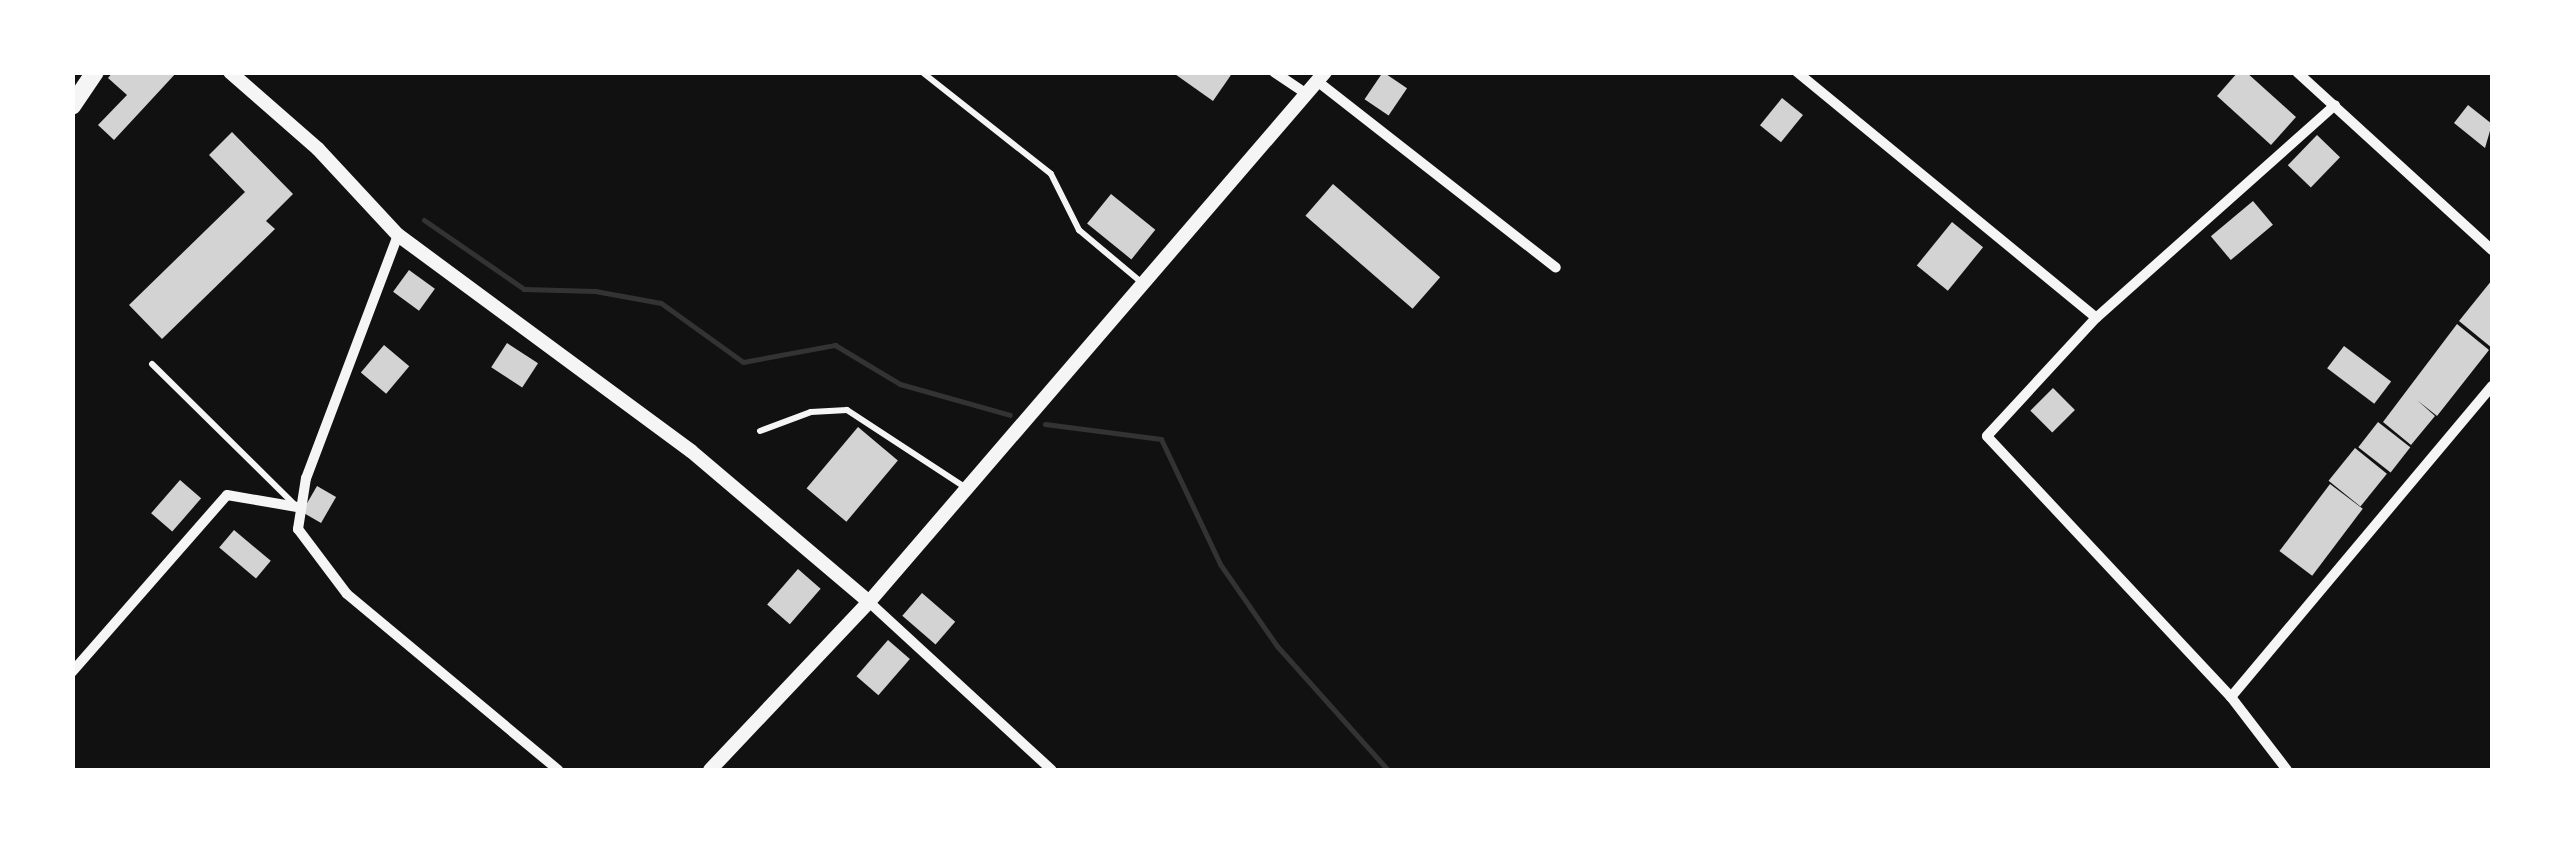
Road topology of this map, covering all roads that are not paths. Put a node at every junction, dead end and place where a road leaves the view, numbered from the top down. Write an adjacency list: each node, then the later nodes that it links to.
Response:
1 (95, 72): 10 (main road)
2 (230, 72): 11 (street)
3 (922, 72): 14 (lane)
4 (1274, 72): 8 (street)
5 (1797, 72): 15 (street)
6 (2297, 72): 9 (street)
7 (1321, 77): 8 (street); 13 (street)
8 (1305, 93): 14 (street)
9 (2335, 105): 12 (street); 15 (street)
10 (72, 106)
11 (398, 235): 20 (street); 21 (street)
12 (2492, 250)
13 (1556, 268)
14 (1146, 286): 19 (street)
15 (2096, 318): 23 (street)
16 (152, 364): 20 (lane)
17 (2492, 386): 23 (street)
18 (760, 431): 19 (lane)
19 (968, 489): 21 (street)
20 (297, 507): 22 (street); 24 (street)
21 (869, 602): 25 (street); 26 (street)
22 (72, 672)
23 (2231, 697): 27 (street)
24 (558, 770)
25 (710, 770)
26 (1052, 770)
27 (2287, 770)

